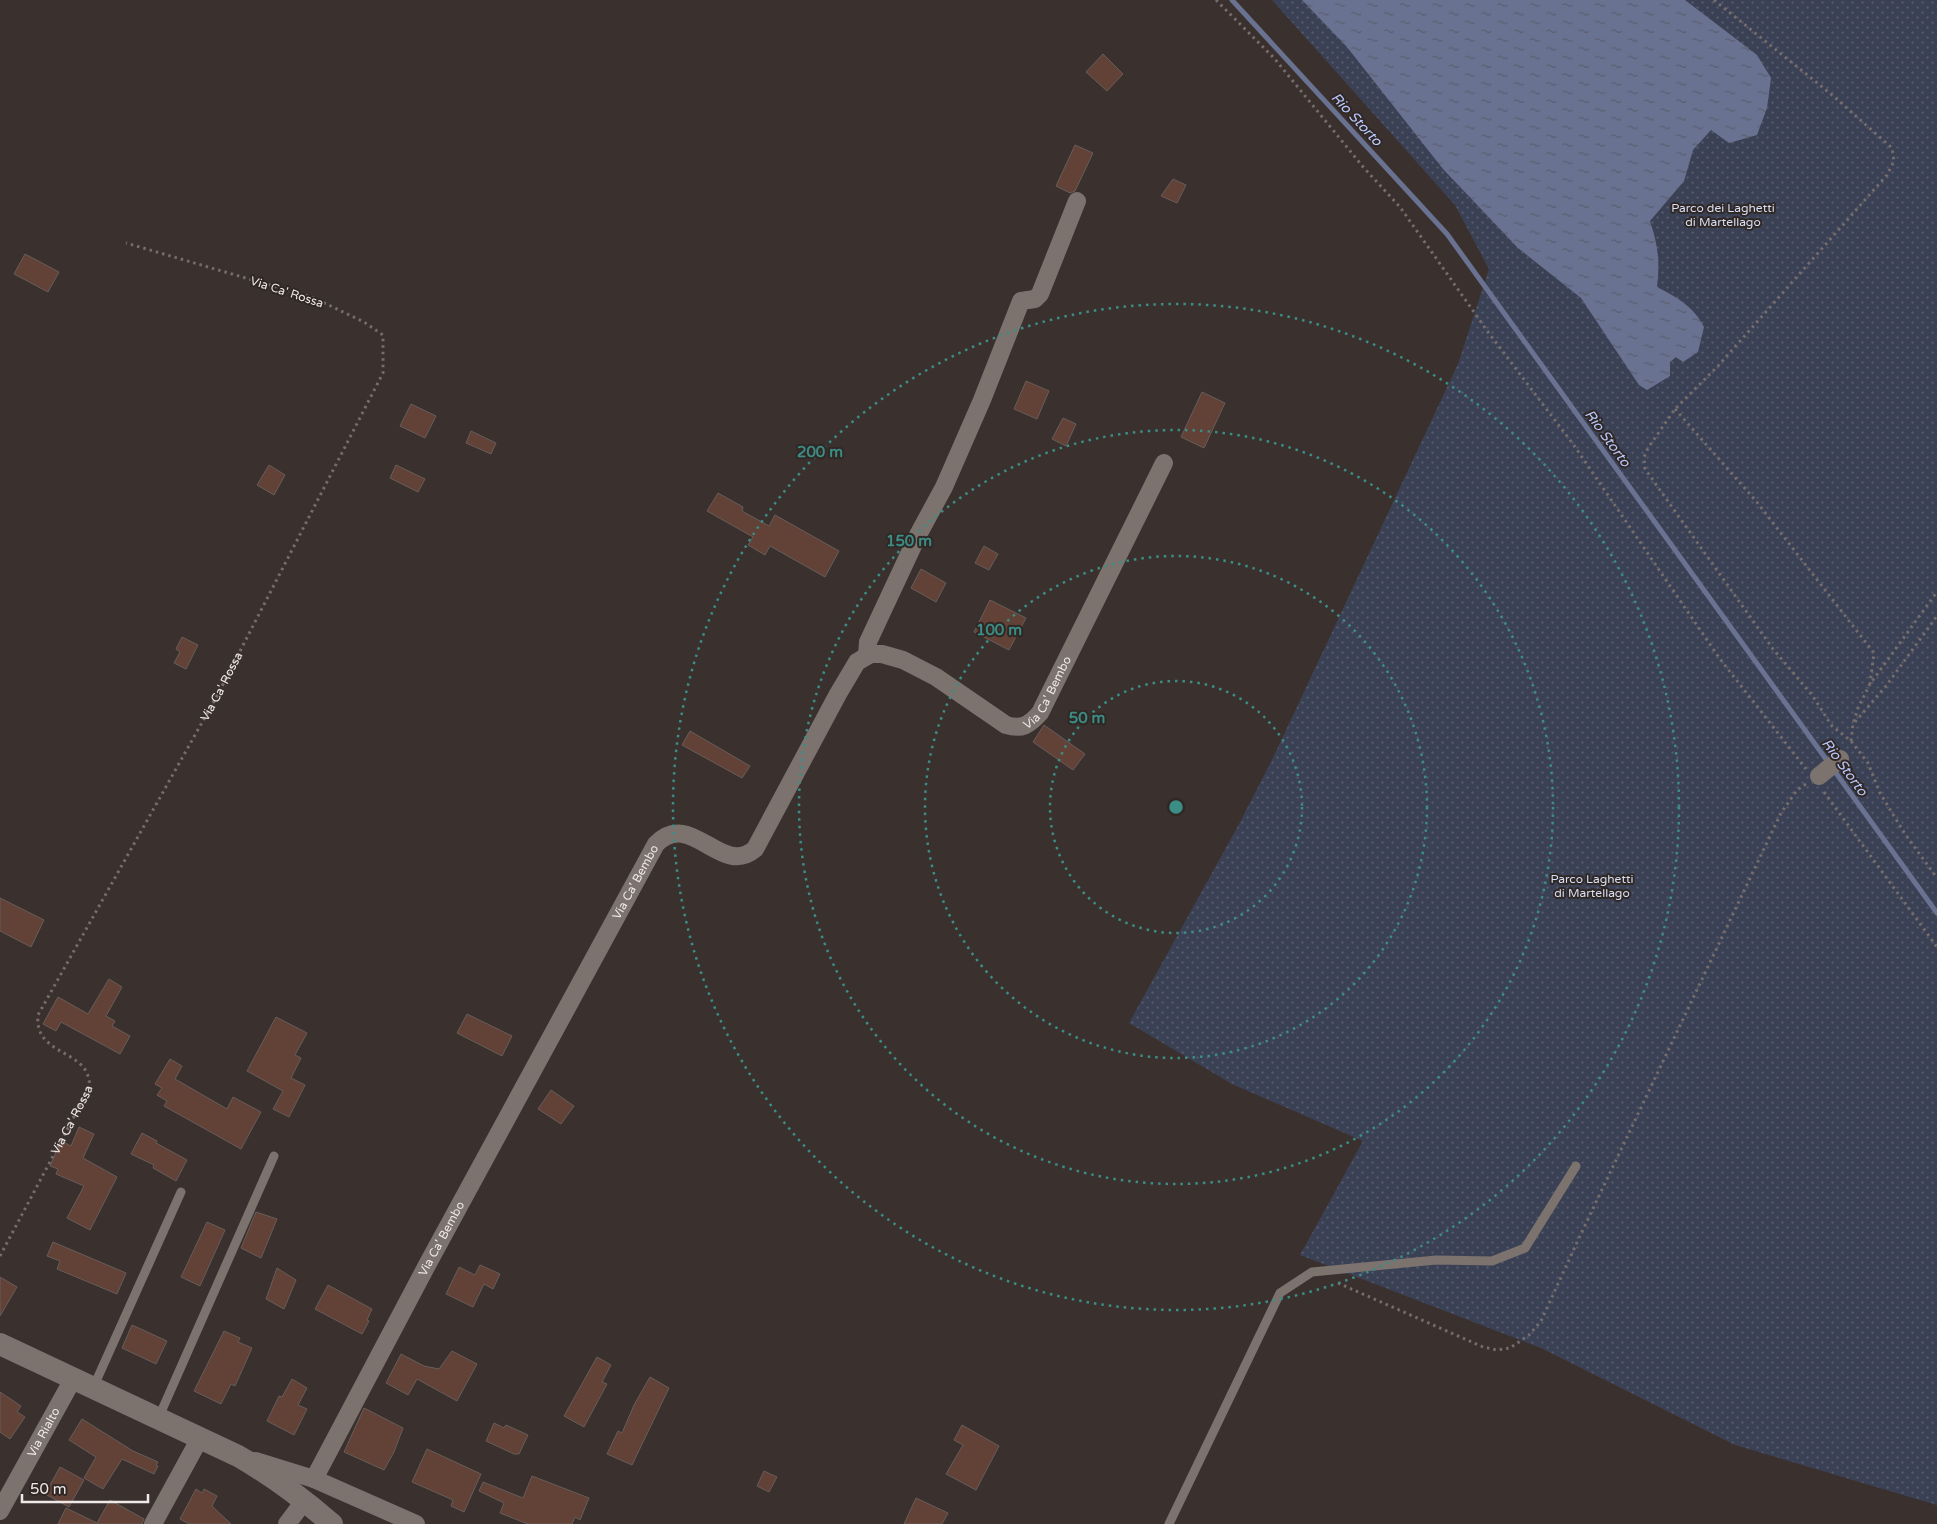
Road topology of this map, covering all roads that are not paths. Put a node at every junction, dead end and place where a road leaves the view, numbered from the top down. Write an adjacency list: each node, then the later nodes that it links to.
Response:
1 (1077, 201): 3 (street)
2 (1164, 463): 3 (street, Via Ca' Bembo)
3 (867, 656): 15 (street, Via Ca' Bembo)
4 (1840, 760): 5 (street)
5 (1817, 778)
6 (274, 1156): 12 (lane)
7 (1576, 1166): 23 (lane)
8 (181, 1192): 11 (lane)
9 (0, 1344): 10 (street)
10 (73, 1379): 11 (street); 17 (street, Via Rialto)
11 (93, 1388): 12 (street)
12 (158, 1419): 13 (street)
13 (200, 1438): 14 (street); 19 (street)
14 (238, 1456): 15 (street); 16 (street)
15 (314, 1479): 18 (street)
16 (305, 1500): 20 (street); 21 (street)
17 (0, 1511)
18 (413, 1522): 22 (street)
19 (153, 1524)
20 (287, 1524)
21 (332, 1524)
22 (391, 1524)
23 (1169, 1524)

